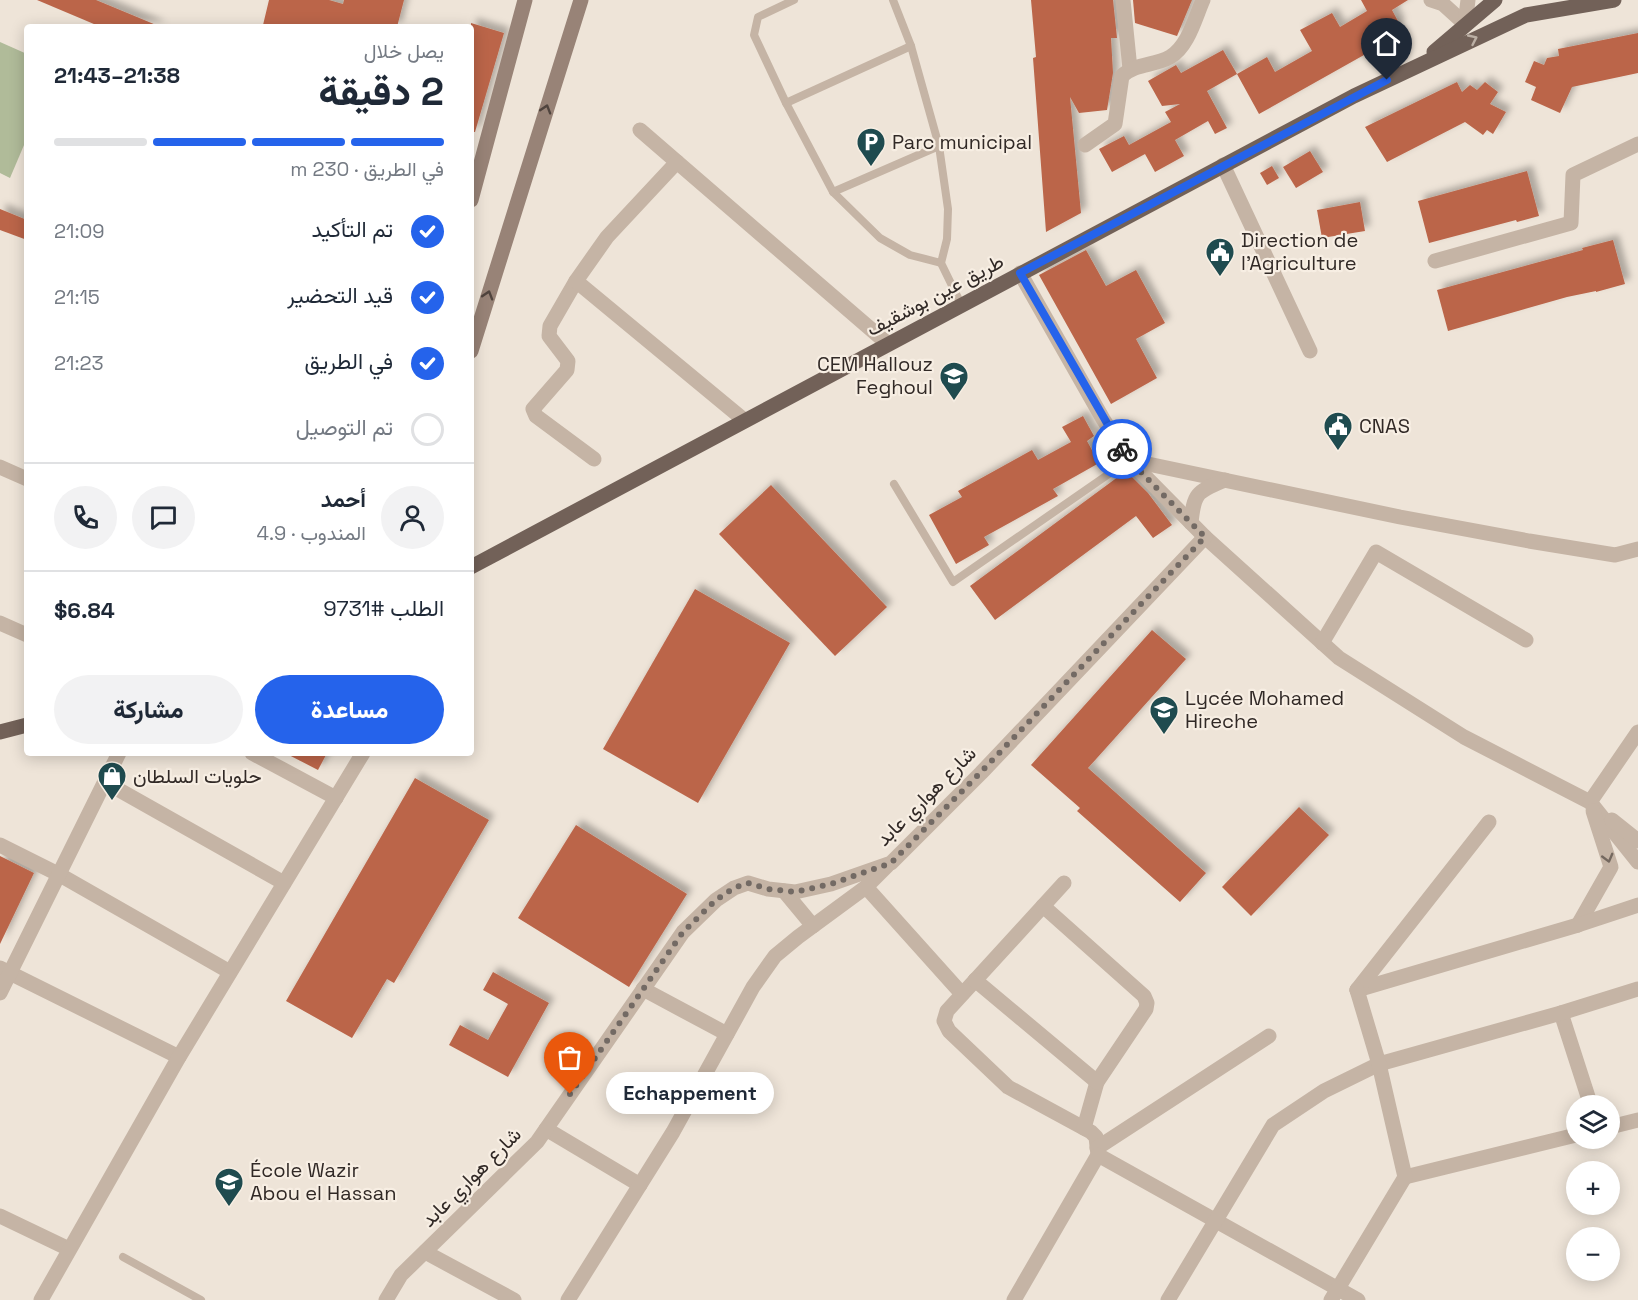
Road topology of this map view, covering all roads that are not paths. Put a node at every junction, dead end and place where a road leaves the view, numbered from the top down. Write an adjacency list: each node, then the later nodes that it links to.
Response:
1 (525, 0): 22 (street)
2 (581, 0): 29 (street, one-way to 2)
3 (794, 0): 15 (lane)
4 (893, 0): 12 (lane)
5 (1123, 0): 14 (street)
6 (1203, 0): 14 (street)
7 (1431, 0): 11 (street)
8 (1468, 0): 11 (street)
9 (1495, 0): 11 (main road)
10 (1614, 0): 13 (main road, one-way to 10)
11 (1465, 24): 13 (main road)
12 (910, 46): 15 (lane); 19 (lane)
13 (1420, 63): 21 (main road, طريق عين بوشقيف)
14 (1130, 69): 18 (street)
15 (786, 103): 23 (lane)
16 (640, 130): 20 (street)
17 (1638, 144): 24 (street)
18 (1085, 145)
19 (939, 146): 23 (lane); 25 (lane)
20 (677, 162): 27 (street); 30 (street)
21 (1222, 165): 26 (main road, طريق عين بوشقيف); 31 (street)
22 (474, 189)
23 (833, 192): 25 (lane)
24 (1435, 261)
25 (941, 262): 28 (lane)
26 (1020, 273): 28 (main road, طريق عين بوشقيف); 34 (street)
27 (576, 280): 32 (street); 33 (street)
28 (961, 304): 30 (main road, طريق عين بوشقيف)
29 (474, 341)
30 (888, 344): 32 (main road, طريق عين بوشقيف)
31 (1310, 351)
32 (744, 420): 42 (main road, طريق عين بوشقيف)
33 (594, 459)
34 (1129, 460): 37 (street); 38 (lane); 39 (street)
35 (2, 472): 36 (street)
36 (24, 478)
37 (1225, 480): 39 (street); 41 (street)
38 (894, 484)
39 (1191, 523): 40 (street)
40 (1205, 537): 46 (street); 60 (street, شارع هواري عابد)
41 (1638, 549)
42 (474, 565)
43 (0, 623): 44 (street)
44 (24, 634)
45 (1526, 640): 46 (street)
46 (1322, 643): 55 (street)
47 (24, 726): 48 (main road)
48 (0, 732)
49 (1638, 732): 55 (street)
50 (118, 756): 53 (street)
51 (258, 756): 54 (street)
52 (361, 756): 54 (street)
53 (105, 782): 61 (street); 63 (street)
54 (336, 798): 63 (street)
55 (1590, 802): 57 (street); 59 (street); 69 (street, one-way to 69)
56 (1489, 822): 75 (street)
57 (1638, 841)
58 (0, 845): 61 (street)
59 (1638, 862)
60 (891, 863): 64 (street); 65 (street, شارع هواري عابد)
61 (60, 875): 70 (street); 71 (street)
62 (1064, 882): 67 (street)
63 (284, 883): 71 (street)
64 (866, 887): 68 (street); 77 (street)
65 (783, 891): 68 (street); 73 (street, شارع هواري عابد)
66 (1638, 905): 69 (street)
67 (1042, 906): 72 (street); 83 (street)
68 (813, 926): 79 (street)
69 (1578, 926): 75 (street)
70 (5, 971): 76 (street); 81 (street)
71 (230, 972): 81 (street)
72 (975, 980): 77 (street); 83 (street)
73 (643, 989): 79 (street); 88 (street, شارع هواري عابد)
74 (1638, 989): 78 (street)
75 (1357, 990): 82 (street)
76 (0, 993)
77 (962, 994): 87 (street)
78 (1561, 1013): 82 (street); 84 (street)
79 (727, 1034): 92 (street)
80 (1269, 1036): 90 (street)
81 (179, 1057): 95 (street)
82 (1380, 1064): 91 (street); 94 (street)
83 (1097, 1082): 87 (street)
84 (1587, 1095)
85 (1638, 1120): 86 (street)
86 (1620, 1124)
87 (1084, 1128): 90 (street)
88 (546, 1129): 92 (street); 96 (street, شارع هواري عابد)
89 (1566, 1137): 91 (street)
90 (1098, 1151): 94 (street); 104 (street)
91 (1405, 1177): 98 (street)
92 (640, 1185): 103 (street)
93 (0, 1216): 95 (street)
94 (1214, 1221): 98 (street); 105 (street)
95 (69, 1249): 99 (street)
96 (425, 1252): 101 (street, شارع هواري عابد); 102 (street)
97 (123, 1257): 100 (lane)
98 (1335, 1294): 106 (street)
99 (41, 1300)
100 (201, 1300)
101 (386, 1300)
102 (514, 1300)
103 (568, 1300)
104 (1014, 1300)
105 (1168, 1300)
106 (1358, 1300)

